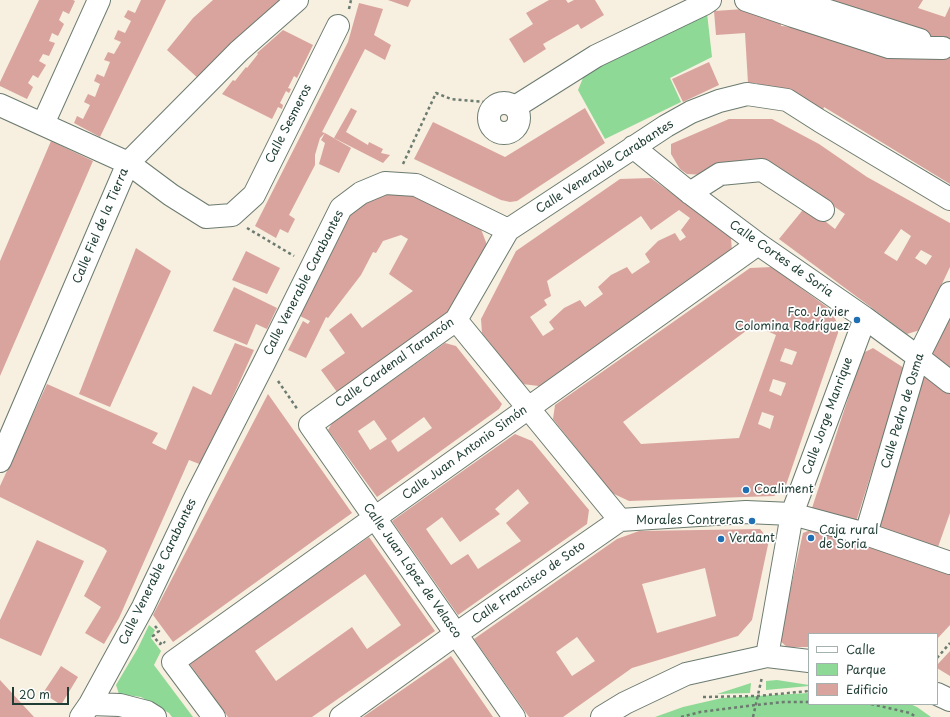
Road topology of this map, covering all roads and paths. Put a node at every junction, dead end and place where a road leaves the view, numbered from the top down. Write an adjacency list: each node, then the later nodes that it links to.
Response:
1 (99, 0): 10 (street)
2 (297, 0): 12 (street, Calle Fiel de la Tierra)
3 (710, 0): 9 (street)
4 (746, 0): 5 (street)
5 (790, 5): 7 (street)
6 (338, 26): 17 (street, Calle Sesmeros)
7 (946, 49)
8 (0, 105): 10 (street)
9 (507, 105): 13 (path)
10 (43, 124): 12 (street)
11 (633, 147): 14 (street, Calle Cortes de Soria); 15 (street, Calle Venerable Carabantes); 18 (street, Calle Venerable Carabantes)
12 (128, 163): 17 (street); 29 (street, Calle Fiel de la Tierra)
13 (403, 163)
14 (690, 193): 16 (street); 19 (street, Calle Cortes de Soria)
15 (950, 199)
16 (823, 210)
17 (240, 222): 20 (path)
18 (508, 230): 23 (street, Calle Cardenal Tarancón); 25 (street, Calle Venerable Carabantes)
19 (758, 244): 22 (street, Calle Cortes de Soria); 27 (street, Calle Juan Antonio Simón)
20 (301, 260)
21 (950, 293): 24 (street, Calle Pedro de Osma)
22 (865, 318): 24 (street, Calle Cortes de Soria); 30 (street, Calle Jorge Manrique)
23 (456, 320): 27 (street); 28 (street, Calle Cardenal Tarancón)
24 (918, 357): 26 (street, Calle Cortes de Soria); 33 (street, Calle Pedro de Osma)
25 (264, 363): 28 (path); 50 (street, Calle Venerable Carabantes)
26 (950, 382)
27 (528, 408): 31 (street, Calle Juan Antonio Simón); 32 (street)
28 (310, 425): 31 (street, Calle Juan López de Velasco)
29 (0, 461)
30 (792, 514): 32 (street); 33 (street); 39 (street, Calle Jorge Manrique)
31 (374, 518): 36 (street, Calle Juan López de Velasco); 38 (street, Calle Juan Antonio Simón)
32 (620, 520): 36 (street, Calle Francisco de Soto)
33 (866, 534): 34 (street)
34 (950, 563)
35 (152, 622): 38 (path)
36 (456, 634): 53 (street, Calle Francisco de Soto); 54 (street, Calle Juan López de Velasco)
37 (950, 642): 40 (path)
38 (170, 653): 52 (street)
39 (767, 656): 41 (street); 55 (street)
40 (938, 657)
41 (808, 661)
42 (808, 691): 44 (path)
43 (938, 694): 46 (street)
44 (757, 696): 45 (path); 48 (path)
45 (703, 697)
46 (950, 700)
47 (808, 702): 48 (path)
48 (755, 705): 56 (path); 57 (path)
49 (876, 705): 58 (path)
50 (85, 711): 51 (street)
51 (155, 717)
52 (214, 717)
53 (340, 717)
54 (514, 717)
55 (602, 717)
56 (681, 717)
57 (753, 717)
58 (916, 717)

